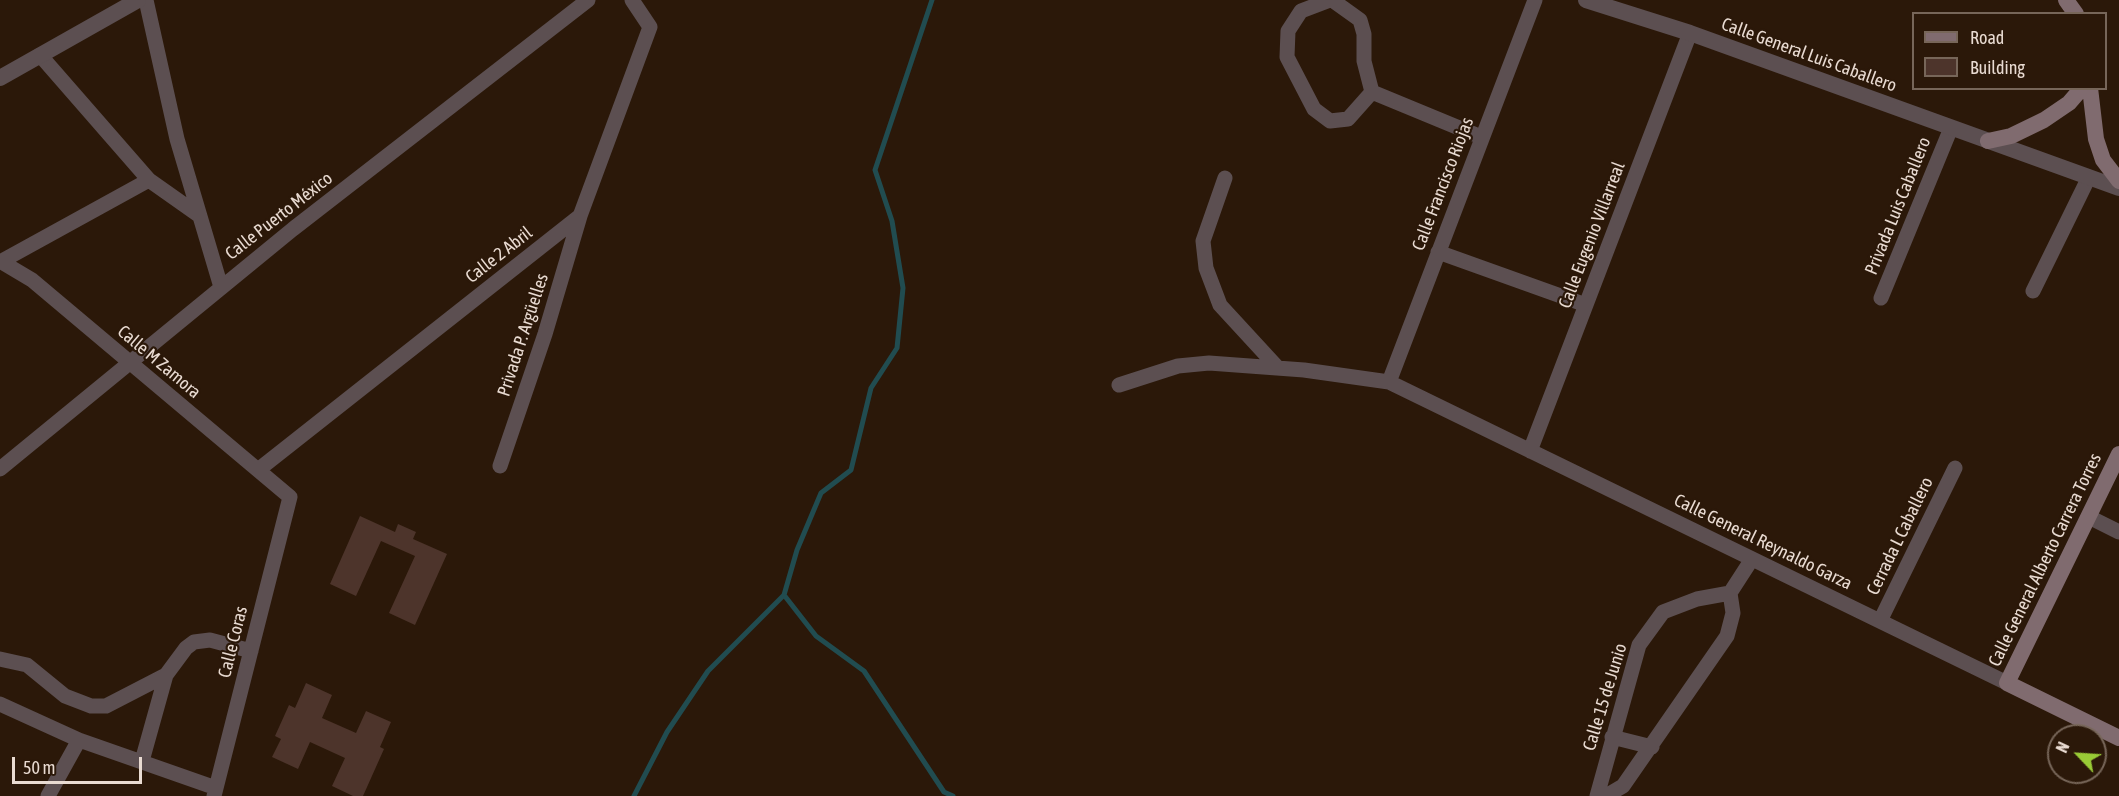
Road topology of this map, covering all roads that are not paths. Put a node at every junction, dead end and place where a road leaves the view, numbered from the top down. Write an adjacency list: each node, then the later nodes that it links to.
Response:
1 (138, 0): 9 (street)
2 (146, 0): 22 (street)
3 (588, 0): 26 (street, Calle Puerto México)
4 (632, 0): 23 (street)
5 (1331, 0): 13 (street); 13 (street)
6 (1535, 0): 15 (street, Calle Francisco Riojas)
7 (1586, 0): 8 (street, Calle General Luis Caballero)
8 (1690, 33): 14 (street, Calle General Luis Caballero); 29 (street, Calle Eugenio Villarreal)
9 (40, 55): 10 (street); 19 (street)
10 (0, 78)
11 (2080, 90): 16 (main road)
12 (2090, 90): 20 (main road)
13 (1372, 92): 15 (street)
14 (1951, 128): 16 (street, Calle General Luis Caballero); 28 (street, Privada Luis Caballero)
15 (1481, 137): 24 (street, Calle Francisco Riojas)
16 (1988, 141): 17 (street, Calle General Luis Caballero)
17 (2089, 177): 21 (street, Calle General Luis Caballero); 27 (street)
18 (1225, 178): 31 (street)
19 (149, 180): 22 (street); 25 (street)
20 (2119, 181)
21 (2119, 188)
22 (200, 216): 26 (street)
23 (580, 216): 36 (street, Privada P. Argüelles); 39 (street, Calle 2 Abril)
24 (1438, 252): 29 (street); 32 (street, Calle Francisco Riojas)
25 (1, 262): 30 (street, Calle M Zamora)
26 (221, 287): 30 (street, Calle Puerto México)
27 (2033, 291)
28 (1881, 298)
29 (1586, 304): 34 (street, Calle Eugenio Villarreal)
30 (129, 362): 38 (street, Calle Puerto México); 39 (street, Calle M Zamora)
31 (1278, 368): 32 (street, Calle General Reynaldo Garza); 33 (street, Calle General Reynaldo Garza)
32 (1389, 382): 34 (street, Calle General Reynaldo Garza)
33 (1119, 385)
34 (1530, 451): 43 (street, Calle General Reynaldo Garza)
35 (2119, 454): 41 (main road, Calle General Alberto Carrera Torres)
36 (500, 466)
37 (1955, 468): 45 (street, Cerrada L Caballero)
38 (0, 469)
39 (258, 470): 40 (street, Calle M Zamora)
40 (290, 497): 46 (street, Calle Coras)
41 (2089, 517): 42 (street); 49 (main road, Calle General Alberto Carrera Torres)
42 (2119, 532)
43 (1752, 559): 44 (street); 45 (street, Calle General Reynaldo Garza)
44 (1730, 593): 51 (street, Calle 15 de Junio); 54 (street)
45 (1880, 621): 49 (street, Calle General Reynaldo Garza)
46 (251, 651): 48 (street); 56 (street, Calle Coras)
47 (0, 659): 48 (street)
48 (166, 675): 55 (street)
49 (2007, 683): 52 (main road, Calle General Reynaldo Garza)
50 (0, 704): 53 (street)
51 (1612, 737): 54 (street); 58 (street, Calle 15 de Junio)
52 (2119, 738)
53 (79, 740): 55 (street); 57 (street)
54 (1652, 747): 59 (street)
55 (142, 761): 56 (street)
56 (215, 792)
57 (48, 796)
58 (1597, 796)
59 (1606, 796)

